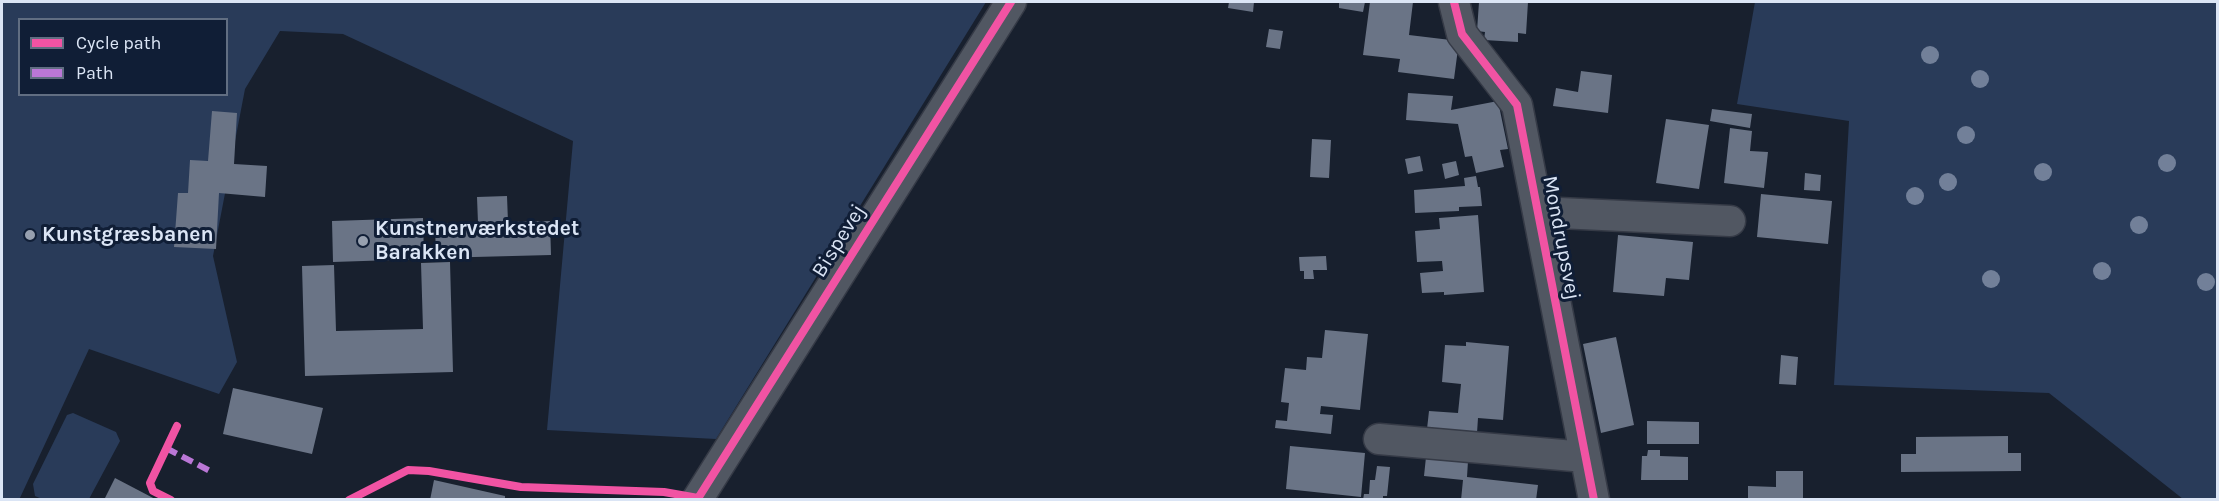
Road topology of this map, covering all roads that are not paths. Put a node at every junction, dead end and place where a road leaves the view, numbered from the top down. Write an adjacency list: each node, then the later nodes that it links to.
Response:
1 (1011, 2): 7 (street, Bispevej)
2 (1454, 2): 3 (street, Mondrupsvej)
3 (1538, 212): 4 (street); 6 (street, Mondrupsvej)
4 (1730, 221)
5 (1378, 439): 6 (street)
6 (1585, 457): 8 (street, Mondrupsvej)
7 (697, 500)
8 (1594, 500)

